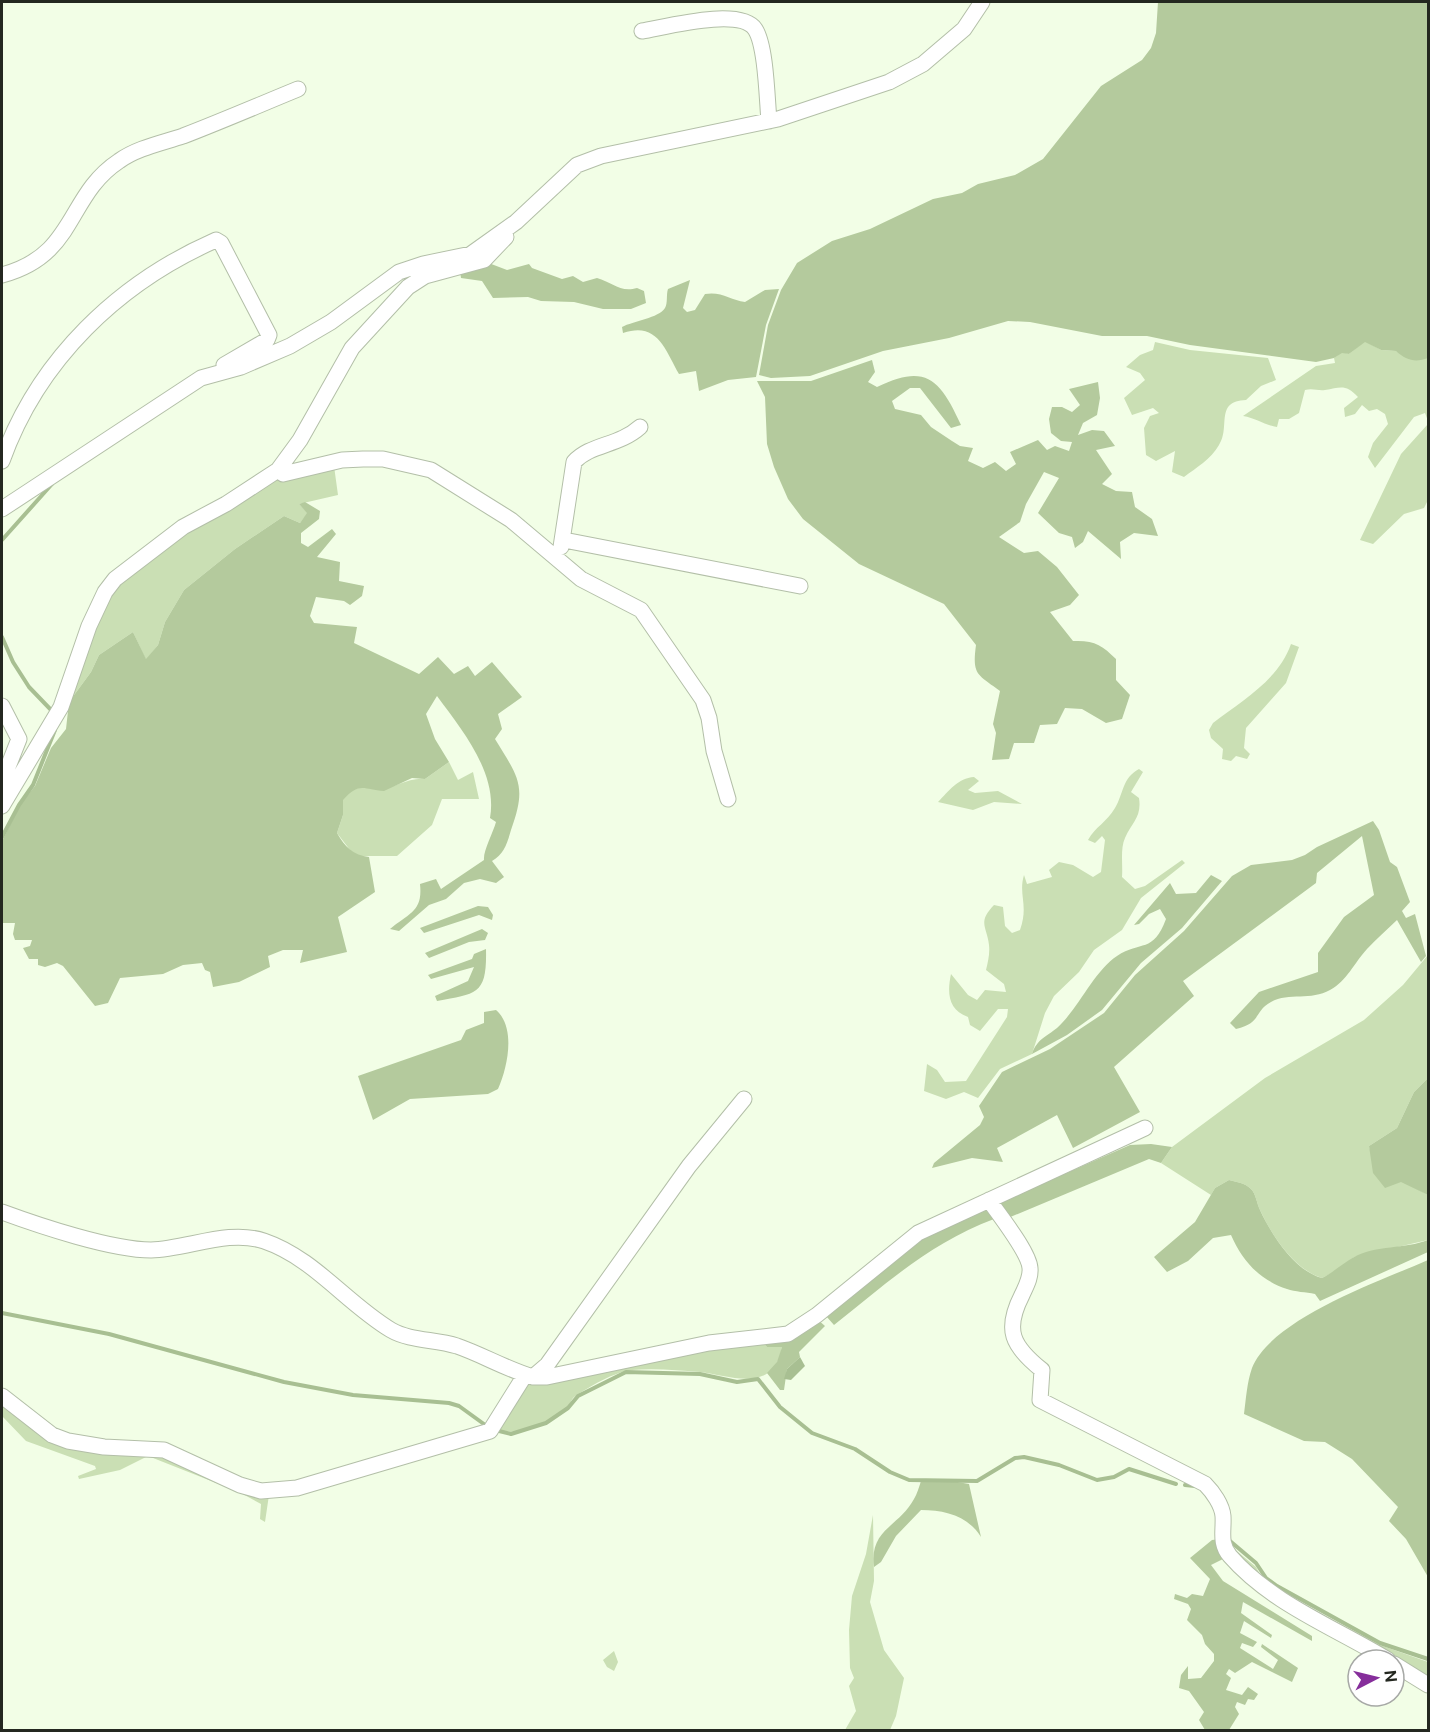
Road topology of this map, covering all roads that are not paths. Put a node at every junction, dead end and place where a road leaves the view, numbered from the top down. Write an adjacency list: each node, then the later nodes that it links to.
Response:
1 (982, 2): 4 (street)
2 (642, 31): 4 (street)
3 (298, 89): 6 (street)
4 (769, 121): 5 (street)
5 (516, 222): 7 (street); 10 (street)
6 (2, 275)
7 (201, 378): 9 (street); 11 (street)
8 (640, 427): 12 (street)
9 (2, 461)
10 (278, 470): 13 (street); 18 (street)
11 (2, 509)
12 (564, 540): 13 (street); 14 (street)
13 (557, 558): 17 (street)
14 (800, 586)
15 (2, 706): 16 (street)
16 (2, 782)
17 (728, 799)
18 (2, 806)
19 (744, 1099): 23 (street)
20 (1145, 1128): 21 (street)
21 (989, 1200): 23 (street); 25 (street)
22 (2, 1212): 23 (street)
23 (529, 1376): 24 (street)
24 (2, 1396)
25 (1367, 1648)
26 (1406, 1671): 27 (street)
27 (1428, 1685)

